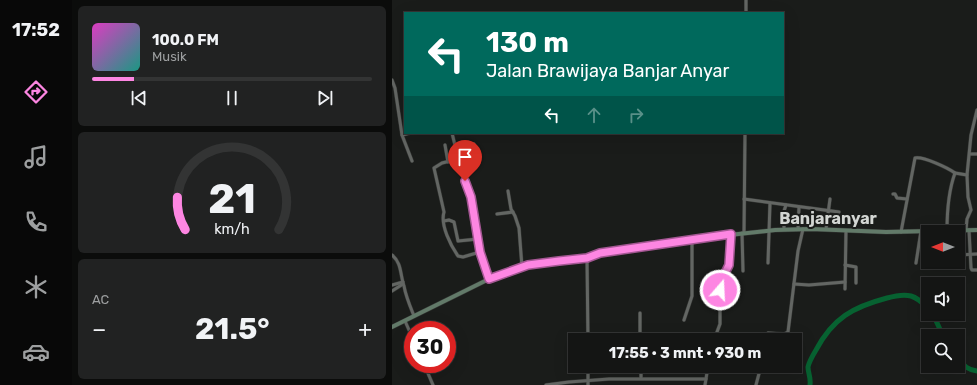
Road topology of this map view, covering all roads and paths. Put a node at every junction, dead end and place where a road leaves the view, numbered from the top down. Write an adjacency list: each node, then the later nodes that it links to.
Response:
1 (746, 0): 2 (street)
2 (746, 12)
3 (392, 80): 8 (street)
4 (977, 110): 12 (street)
5 (406, 134): 8 (street)
6 (452, 134): 11 (street)
7 (745, 134): 21 (street)
8 (402, 135): 15 (street)
9 (474, 144): 11 (street)
10 (445, 145): 16 (street)
11 (456, 149): 14 (street)
12 (970, 154): 13 (street); 18 (street)
13 (977, 154)
14 (458, 159): 16 (street); 46 (street)
15 (412, 160)
16 (448, 162): 31 (street)
17 (955, 173): 18 (street); 23 (street); 32 (street)
18 (967, 176): 39 (street)
19 (508, 191): 28 (street)
20 (893, 194): 23 (street)
21 (744, 199): 24 (street); 44 (street)
22 (830, 199): 27 (street)
23 (907, 199): 43 (street)
24 (770, 203): 25 (street); 37 (street)
25 (786, 205): 26 (street); 33 (street)
26 (799, 207): 27 (street); 34 (street)
27 (828, 211): 29 (street); 36 (street)
28 (513, 212): 30 (street); 57 (street)
29 (839, 212)
30 (497, 214)
31 (444, 221): 46 (street); 48 (street)
32 (947, 225)
33 (784, 229): 34 (street); 37 (street)
34 (798, 229): 35 (street)
35 (803, 229): 36 (street); 65 (street)
36 (826, 229): 41 (street)
37 (770, 230): 44 (street); 54 (street)
38 (965, 230): 39 (street)
39 (968, 230): 40 (street); 50 (street)
40 (977, 230)
41 (846, 231): 43 (street); 56 (street)
42 (921, 231): 43 (street); 55 (street)
43 (901, 232)
44 (743, 233): 45 (street); 59 (street)
45 (731, 234): 47 (street); 76 (street)
46 (478, 239): 48 (street)
47 (692, 239): 53 (street); 70 (street)
48 (480, 252): 60 (street)
49 (965, 254): 50 (street)
50 (970, 254): 51 (street); 58 (street)
51 (977, 254)
52 (392, 255): 62 (street)
53 (587, 258): 57 (street); 74 (street)
54 (768, 263)
55 (916, 263)
56 (845, 265): 61 (street); 63 (street)
57 (522, 267): 60 (street)
58 (977, 270)
59 (743, 271)
60 (489, 279): 69 (street)
61 (845, 282): 65 (street); 66 (street)
62 (403, 283): 64 (street); 67 (street); 69 (street)
63 (856, 283)
64 (392, 284)
65 (794, 284): 77 (street)
66 (845, 289)
67 (392, 291)
68 (640, 313): 75 (street)
69 (414, 316): 72 (street)
70 (684, 320)
71 (404, 321): 73 (street)
72 (405, 321)
73 (392, 327)
74 (588, 333)
75 (640, 333)
76 (717, 333)
77 (786, 333)
78 (428, 373): 86 (street)
79 (588, 373): 85 (street)
80 (641, 373): 83 (street)
81 (707, 373): 84 (street)
82 (759, 373): 90 (street)
83 (641, 378): 84 (street); 85 (street)
84 (706, 379): 89 (street)
85 (588, 380): 87 (street); 88 (street)
86 (433, 385)
87 (546, 385)
88 (588, 385)
89 (705, 385)
90 (756, 385)

